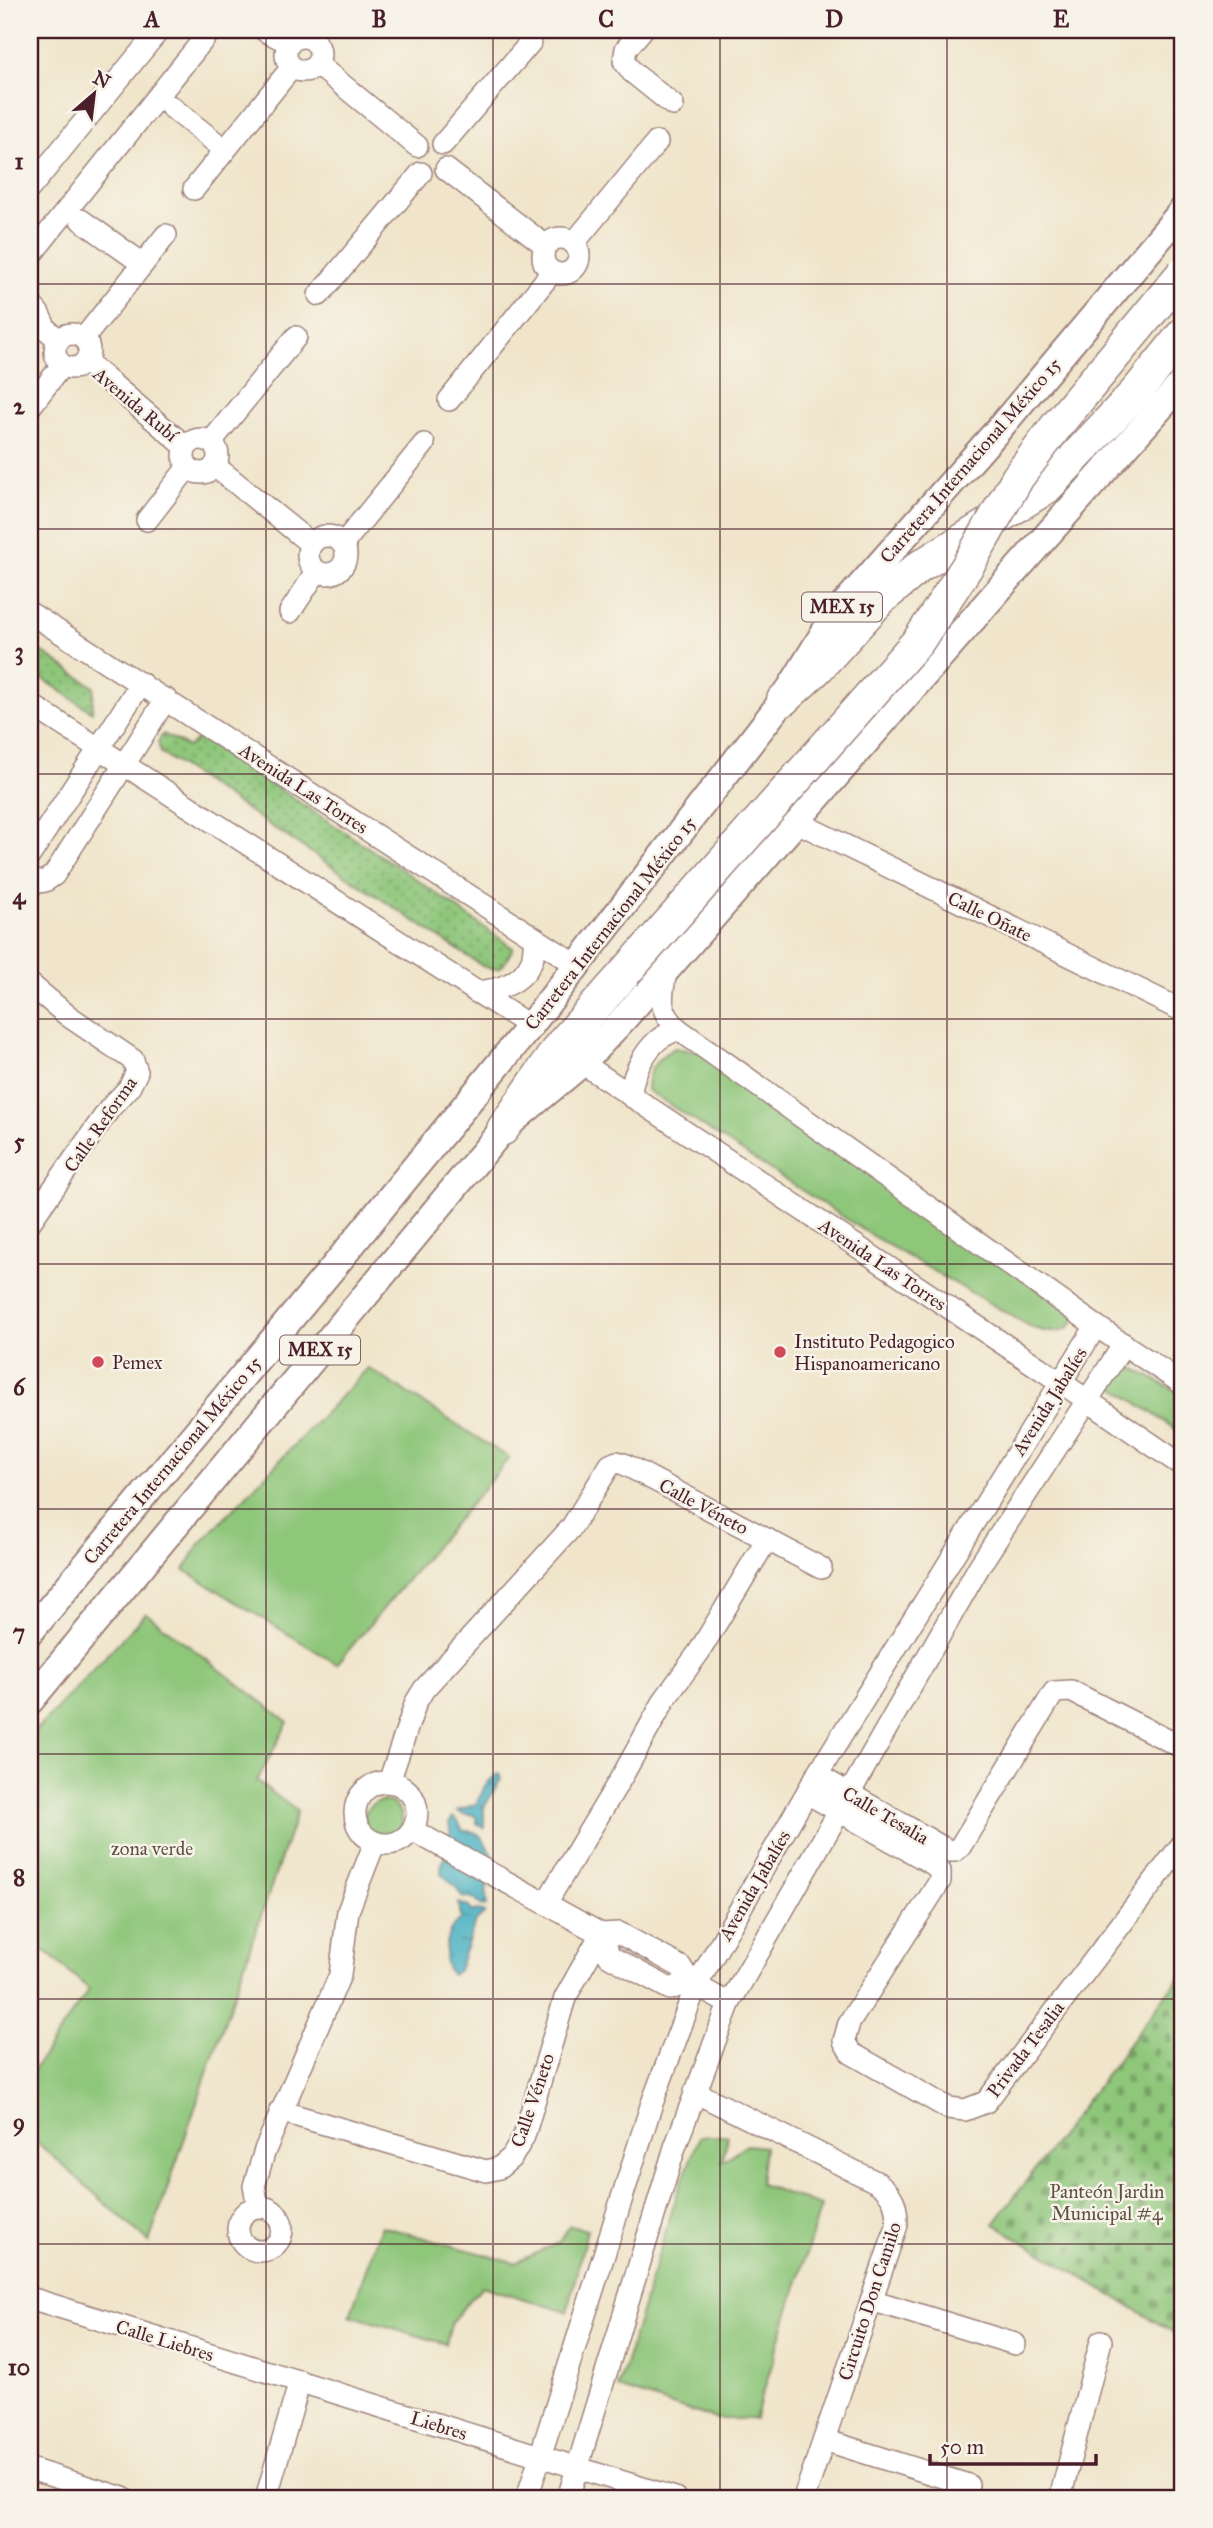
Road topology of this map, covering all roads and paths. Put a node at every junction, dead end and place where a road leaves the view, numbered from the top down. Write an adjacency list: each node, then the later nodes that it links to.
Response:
1 (159, 30): 17 (street)
2 (642, 30): 9 (street)
3 (202, 33): 24 (street)
4 (278, 35): 5 (street); 8 (street)
5 (319, 36): 7 (street)
6 (530, 43): 12 (street)
7 (318, 65): 8 (street); 13 (street)
8 (292, 67): 14 (street)
9 (673, 105)
10 (170, 106): 14 (street)
11 (657, 142): 22 (street)
12 (443, 144): 13 (street); 15 (street)
13 (417, 146): 16 (street)
14 (225, 150): 18 (street)
15 (446, 169): 16 (street); 23 (street)
16 (421, 173): 28 (street)
17 (30, 188)
18 (194, 189)
19 (1183, 210): 51 (main road, Carretera Internacional México 15 / MEX 15)
20 (81, 220): 25 (street)
21 (166, 235): 25 (street)
22 (574, 243): 23 (street); 26 (street)
23 (546, 246): 26 (street)
24 (30, 256)
25 (143, 264): 33 (street)
26 (552, 272): 38 (street)
27 (1183, 273): 68 (highway, MEX 15, bridge)
28 (319, 295)
29 (30, 303): 30 (street)
30 (45, 332): 33 (street); 35 (street)
31 (1183, 334): 51 (highway)
32 (296, 337): 39 (street)
33 (84, 338): 34 (street)
34 (86, 362): 35 (street); 41 (street, Avenida Rubí)
35 (62, 365): 37 (street)
36 (1183, 382): 55 (main road, MEX 15)
37 (33, 395)
38 (449, 400)
39 (211, 442): 41 (street); 42 (street)
40 (424, 444): 45 (street)
41 (187, 457): 42 (street); 43 (street)
42 (215, 466): 44 (street)
43 (147, 520)
44 (311, 544): 45 (street); 46 (street)
45 (342, 544): 46 (street)
46 (317, 571): 47 (street)
47 (290, 612)
48 (30, 613): 49 (street, Avenida Las Torres)
49 (141, 683): 50 (street, Avenida Las Torres); 53 (street)
50 (166, 699): 54 (street); 58 (street, Avenida Las Torres)
51 (783, 700): 59 (main road, Carretera Internacional México 15 / MEX 15)
52 (30, 704): 53 (street)
53 (98, 748): 54 (street); 56 (street)
54 (124, 764): 57 (street); 62 (street)
55 (797, 822): 60 (main road, MEX 15); 63 (street, Calle Oñate)
56 (30, 855)
57 (30, 883)
58 (535, 938): 59 (street, Avenida Las Torres); 62 (street)
59 (577, 965): 64 (main road, Carretera Internacional México 15 / MEX 15)
60 (666, 972): 65 (street); 66 (main road, MEX 15)
61 (30, 984): 69 (street, Calle Reforma)
62 (476, 992): 64 (street)
63 (1183, 1010)
64 (530, 1026): 78 (main road, Carretera Internacional México 15 / MEX 15)
65 (678, 1029): 67 (street); 70 (street)
66 (582, 1063): 67 (street, Avenida Las Torres); 68 (main road, MEX 15)
67 (632, 1097): 72 (street, Avenida Las Torres)
68 (503, 1129): 79 (main road, MEX 15)
69 (30, 1222)
70 (1096, 1326): 71 (street); 72 (street, Avenida Jabalíes)
71 (1124, 1343): 73 (street); 74 (street, Avenida Jabalíes)
72 (1062, 1383): 74 (street, Avenida Las Torres); 82 (street, Avenida Jabalíes)
73 (1183, 1384)
74 (1086, 1400): 75 (street, Avenida Las Torres); 83 (street, Avenida Jabalíes)
75 (1183, 1466)
76 (767, 1539): 77 (street); 81 (street, Calle Véneto); 88 (street, Calle Véneto)
77 (821, 1568)
78 (30, 1632)
79 (30, 1701)
80 (1183, 1748): 83 (street, Calle Tesalia)
81 (389, 1782): 84 (street); 85 (street)
82 (812, 1784): 83 (street, Calle Tesalia); 90 (street, Avenida Jabalíes)
83 (844, 1802): 87 (street, Calle Tesalia); 91 (street, Avenida Jabalíes)
84 (412, 1830): 85 (street); 88 (street)
85 (375, 1842): 93 (street)
86 (1183, 1843): 87 (street, Privada Tesalia)
87 (940, 1871)
88 (546, 1903): 89 (street)
89 (602, 1934): 90 (street); 93 (street, Calle Véneto)
90 (693, 1984): 91 (street); 94 (street, Avenida Jabalíes)
91 (729, 2004): 92 (street, Avenida Jabalíes)
92 (695, 2092): 95 (street, Avenida Jabalíes); 98 (street, Circuito Don Camilo)
93 (280, 2111): 96 (street)
94 (641, 2138): 95 (street); 103 (street, Avenida Jabalíes)
95 (675, 2147): 104 (street, Avenida Jabalíes)
96 (258, 2206)
97 (30, 2298): 101 (street, Calle Liebres)
98 (871, 2300): 100 (street); 102 (street, Circuito Don Camilo)
99 (1101, 2341): 114 (street)
100 (1015, 2344)
101 (300, 2382): 103 (street, Liebres); 109 (street)
102 (824, 2440): 106 (street); 113 (street, Circuito Don Camilo)
103 (540, 2456): 104 (street, Liebres); 110 (street, Avenida Jabalíes)
104 (578, 2468): 111 (street, Avenida Jabalíes); 112 (street, Liebres)
105 (30, 2469): 107 (street)
106 (968, 2485)
107 (93, 2494): 108 (street)
108 (123, 2498)
109 (266, 2498)
110 (527, 2498)
111 (568, 2498)
112 (676, 2498)
113 (804, 2498)
114 (1060, 2498)

